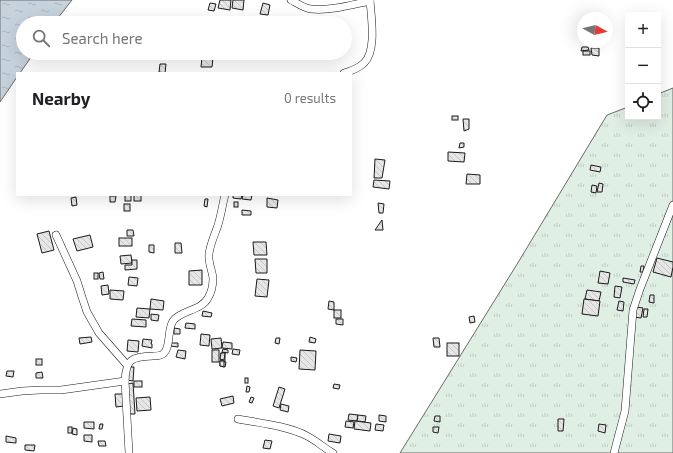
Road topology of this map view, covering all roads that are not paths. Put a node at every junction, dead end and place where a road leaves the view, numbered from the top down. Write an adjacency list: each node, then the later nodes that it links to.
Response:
1 (291, 0): 2 (street)
2 (370, 1): 3 (street)
3 (346, 72)
4 (225, 196): 7 (street)
5 (673, 205): 13 (street)
6 (56, 235): 7 (street)
7 (127, 365): 8 (street)
8 (125, 381): 9 (street); 11 (street)
9 (0, 394)
10 (238, 418): 12 (street)
11 (129, 453)
12 (333, 453)
13 (614, 453)

